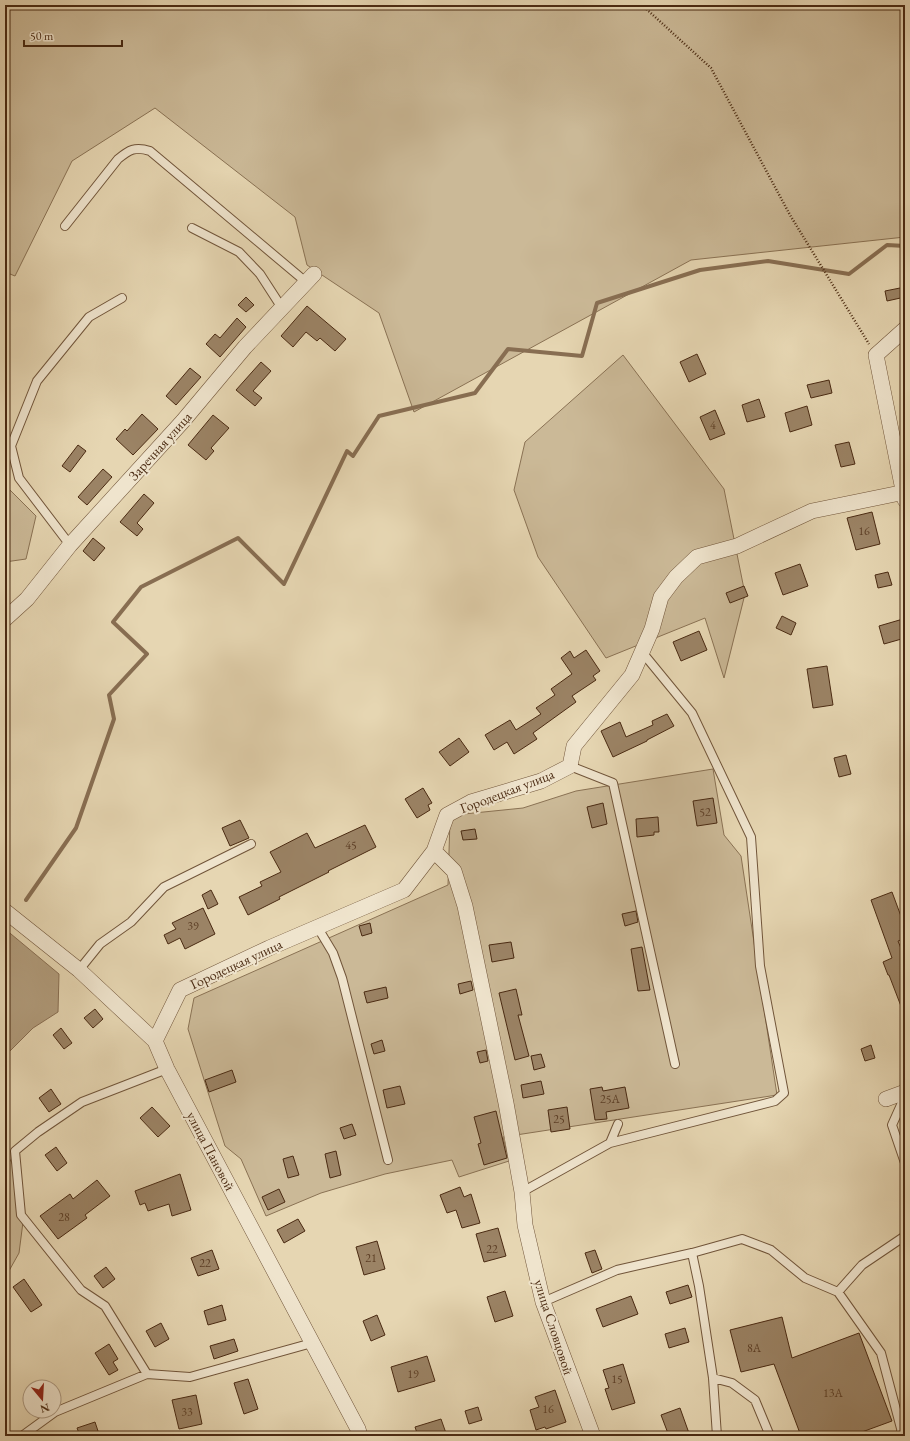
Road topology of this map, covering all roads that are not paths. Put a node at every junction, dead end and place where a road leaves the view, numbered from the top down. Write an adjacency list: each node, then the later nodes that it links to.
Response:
1 (65, 226): 3 (lane)
2 (192, 228): 5 (lane)
3 (310, 278): 5 (street, Заречная улица)
4 (122, 298): 8 (lane)
5 (282, 308): 8 (street, Заречная улица)
6 (905, 329): 7 (street)
7 (904, 495): 10 (street, Городецкая улица)
8 (70, 545): 9 (street, Заречная улица)
9 (5, 619)
10 (642, 652): 11 (street, Городецкая улица); 24 (lane)
11 (570, 766): 13 (street, Городецкая улица); 18 (lane)
12 (251, 844): 16 (lane)
13 (434, 851): 15 (street, Городецкая улица); 27 (street, улица Словцовой)
14 (5, 910): 16 (street, улица Пановой)
15 (318, 928): 17 (street, Городецкая улица); 25 (lane)
16 (79, 970): 17 (street, улица Пановой)
17 (155, 1041): 19 (street, улица Пановой)
18 (675, 1064)
19 (166, 1069): 32 (street, улица Пановой); 33 (lane)
20 (905, 1092): 22 (street)
21 (905, 1096): 26 (lane)
22 (886, 1099)
23 (618, 1124): 24 (lane)
24 (610, 1143): 27 (lane)
25 (388, 1160)
26 (905, 1163)
27 (522, 1192): 31 (street, улица Словцовой)
28 (905, 1236): 30 (lane)
29 (692, 1253): 30 (lane); 31 (lane); 34 (lane)
30 (838, 1292): 40 (lane)
31 (543, 1302): 37 (street, улица Словцовой)
32 (312, 1343): 33 (lane); 36 (street, улица Пановой)
33 (147, 1374): 35 (lane)
34 (713, 1378): 38 (lane); 39 (lane)
35 (22, 1436)
36 (360, 1436)
37 (593, 1436)
38 (717, 1436)
39 (770, 1436)
40 (903, 1436)

